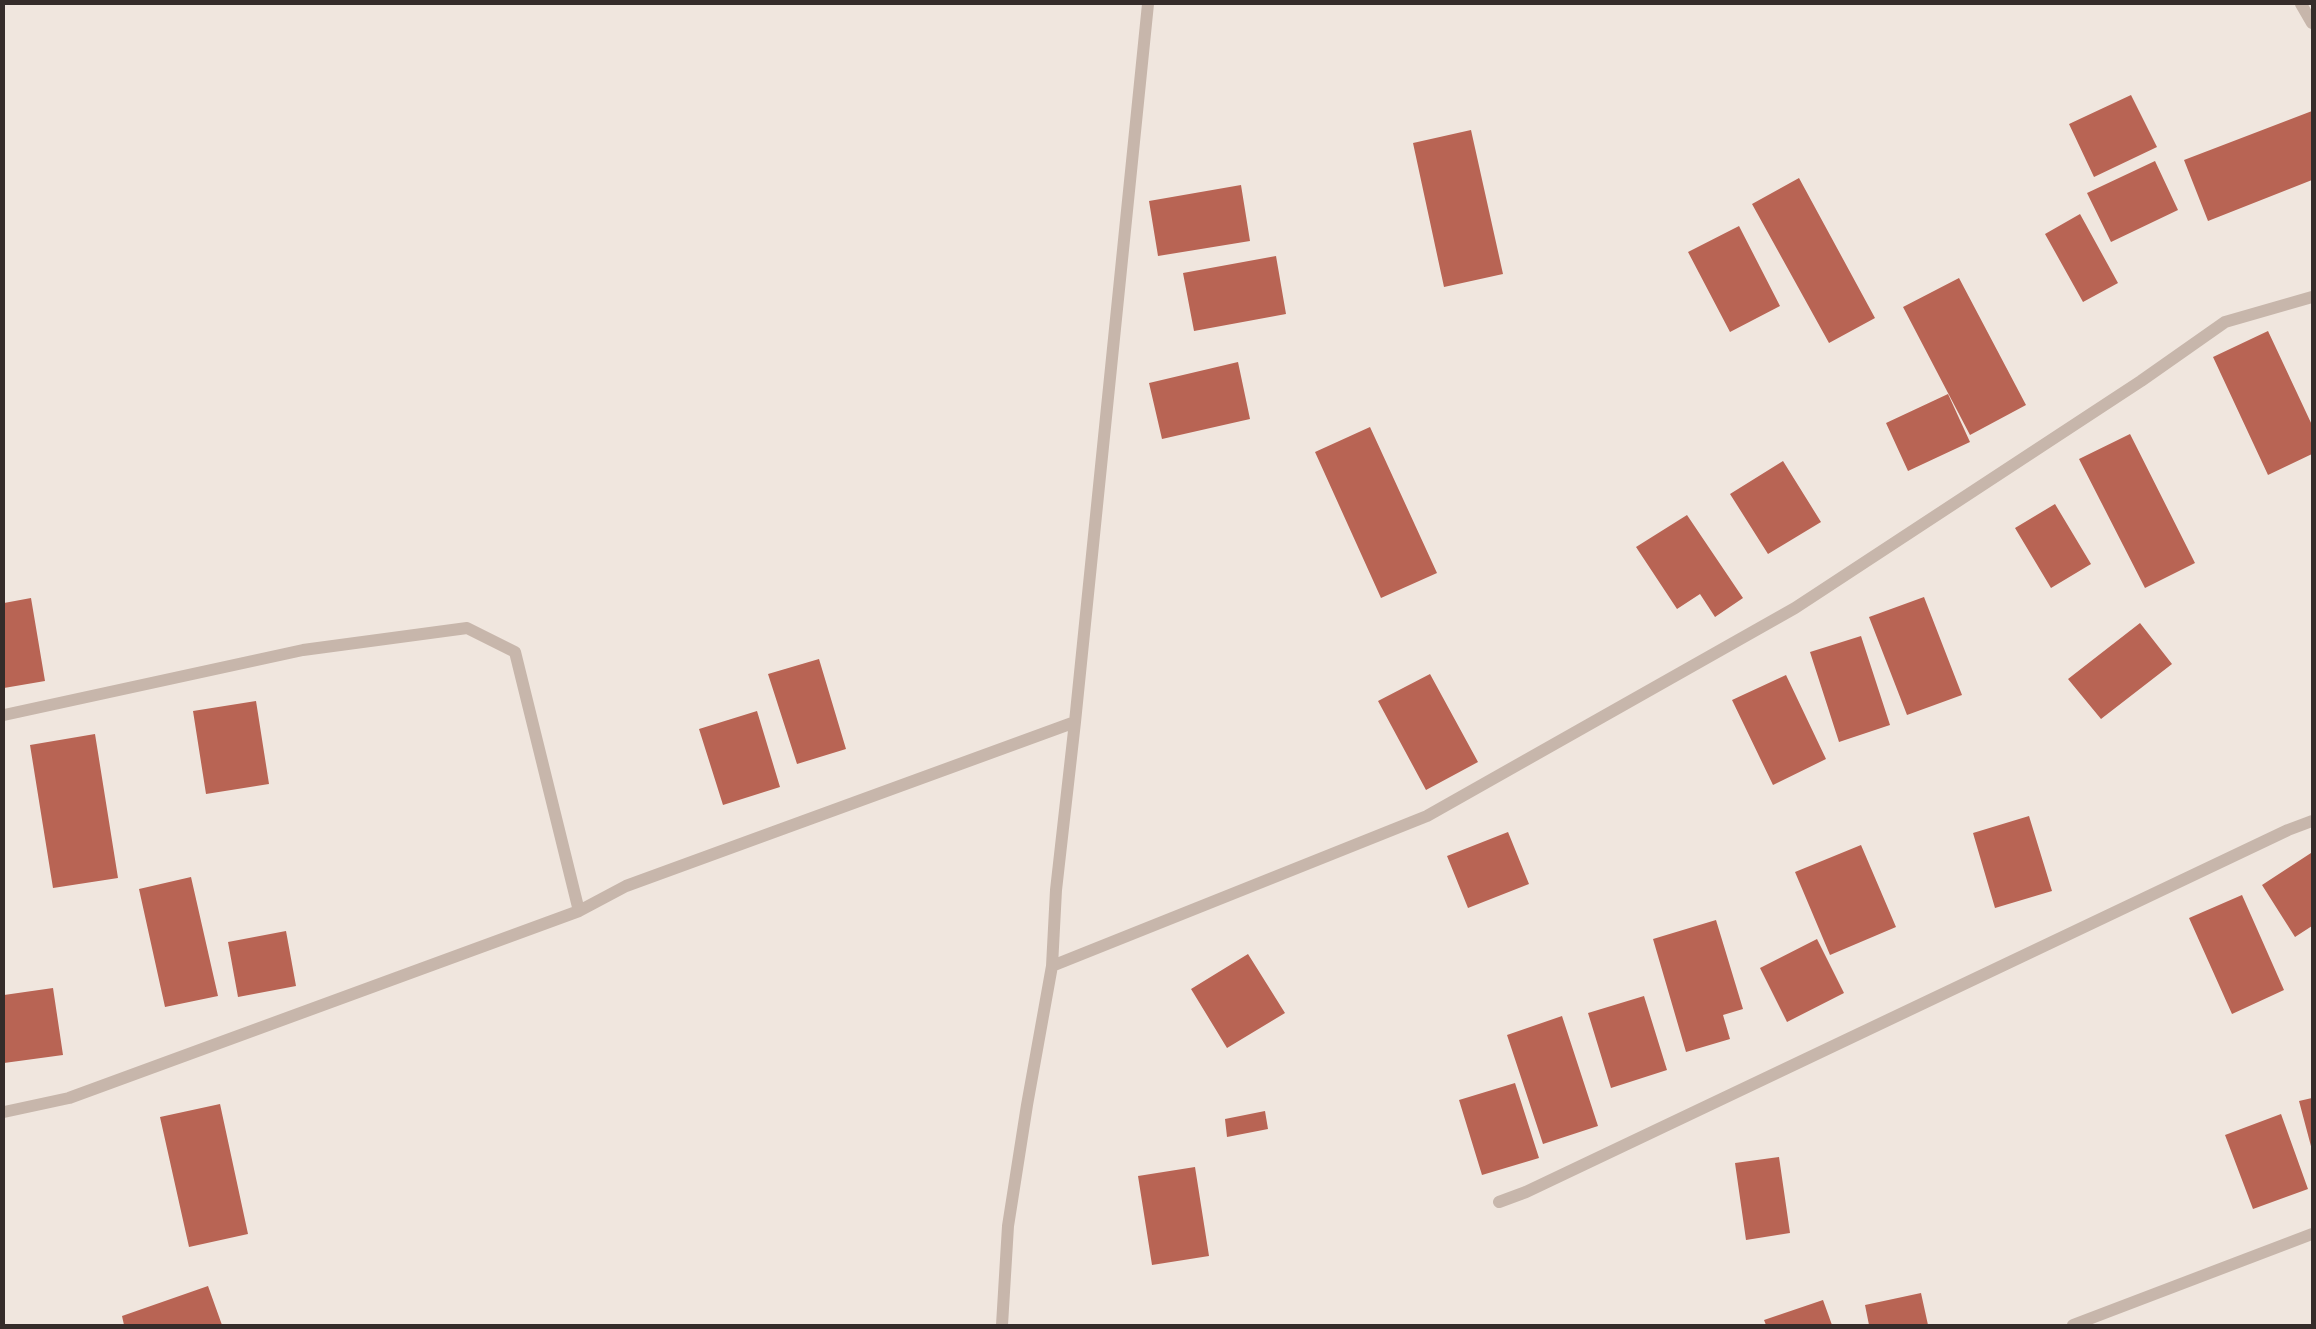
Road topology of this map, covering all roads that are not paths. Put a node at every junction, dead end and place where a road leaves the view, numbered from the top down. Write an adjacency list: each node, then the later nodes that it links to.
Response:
1 (1148, 4): 6 (street)
2 (2301, 4): 3 (street)
3 (2312, 23)
4 (2312, 297): 9 (street)
5 (4, 715): 8 (street)
6 (1075, 722): 8 (street); 9 (street)
7 (2312, 821): 11 (street)
8 (579, 911): 10 (street)
9 (1052, 966): 13 (street)
10 (4, 1112)
11 (1499, 1202)
12 (2312, 1234): 14 (street)
13 (1002, 1325)
14 (2073, 1325)

